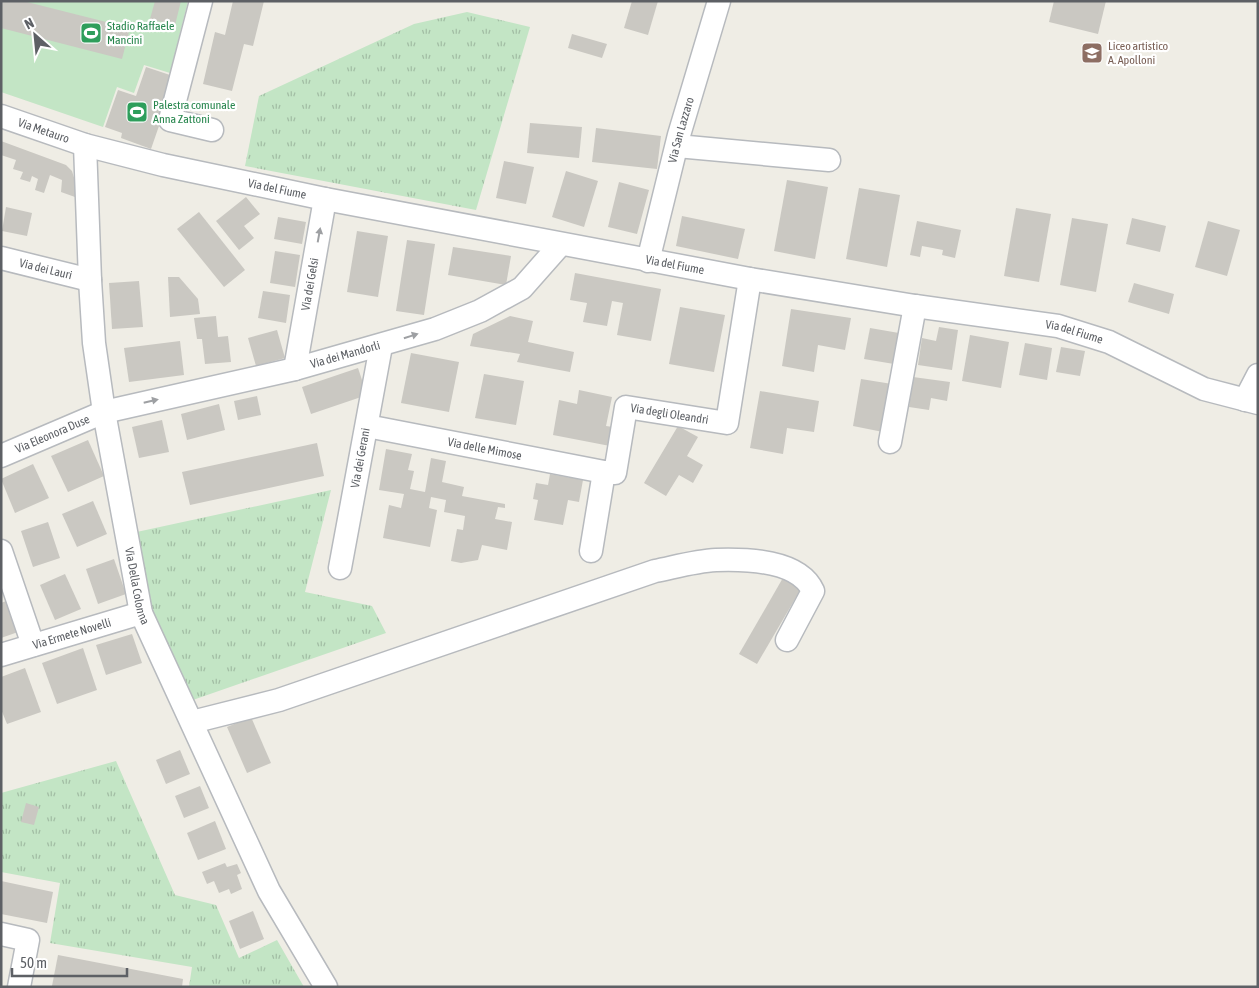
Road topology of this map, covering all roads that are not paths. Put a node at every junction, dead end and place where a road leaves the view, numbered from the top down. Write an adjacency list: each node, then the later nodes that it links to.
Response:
1 (201, 1): 4 (street)
2 (719, 1): 6 (street, Via San Lazzaro)
3 (1, 116): 5 (street, Via Metauro)
4 (212, 130)
5 (85, 145): 8 (street, Via del Fiume); 13 (street, Via Della Colonna)
6 (677, 146): 7 (street); 11 (street, Via San Lazzaro)
7 (828, 160)
8 (325, 199): 9 (street, Via del Fiume); 16 (street, Via dei Gelsi, one-way to 8)
9 (560, 245): 11 (street, Via del Fiume); 15 (street, Via dei Mandorli, one-way to 9)
10 (1, 258): 13 (street, Via dei Lauri)
11 (648, 261): 12 (street, Via del Fiume)
12 (750, 279): 14 (street, Via del Fiume); 23 (street, Via degli Oleandri)
13 (90, 280): 19 (street, Via Della Colonna)
14 (916, 306): 18 (street, Via del Fiume); 21 (street)
15 (380, 346): 16 (street, Via dei Mandorli); 20 (street, Via dei Gerani)
16 (295, 369): 19 (street, Via dei Mandorli, one-way to 16)
17 (1258, 375): 18 (street)
18 (1251, 401)
19 (104, 412): 22 (street, Via Eleonora Duse); 27 (street, Via Della Colonna)
20 (367, 426): 23 (street, Via delle Mimose); 26 (street, Via dei Gerani)
21 (890, 442)
22 (1, 456)
23 (604, 472): 25 (street)
24 (1, 551): 29 (street)
25 (591, 551)
26 (340, 568)
27 (141, 613): 29 (street, Via Ermete Novelli); 31 (street, Via Della Colonna)
28 (787, 640): 31 (street)
29 (33, 645): 30 (street, Via Ermete Novelli)
30 (1, 655)
31 (192, 722): 34 (street, Via Della Colonna)
32 (1, 934): 33 (street)
33 (19, 987)
34 (326, 987)

